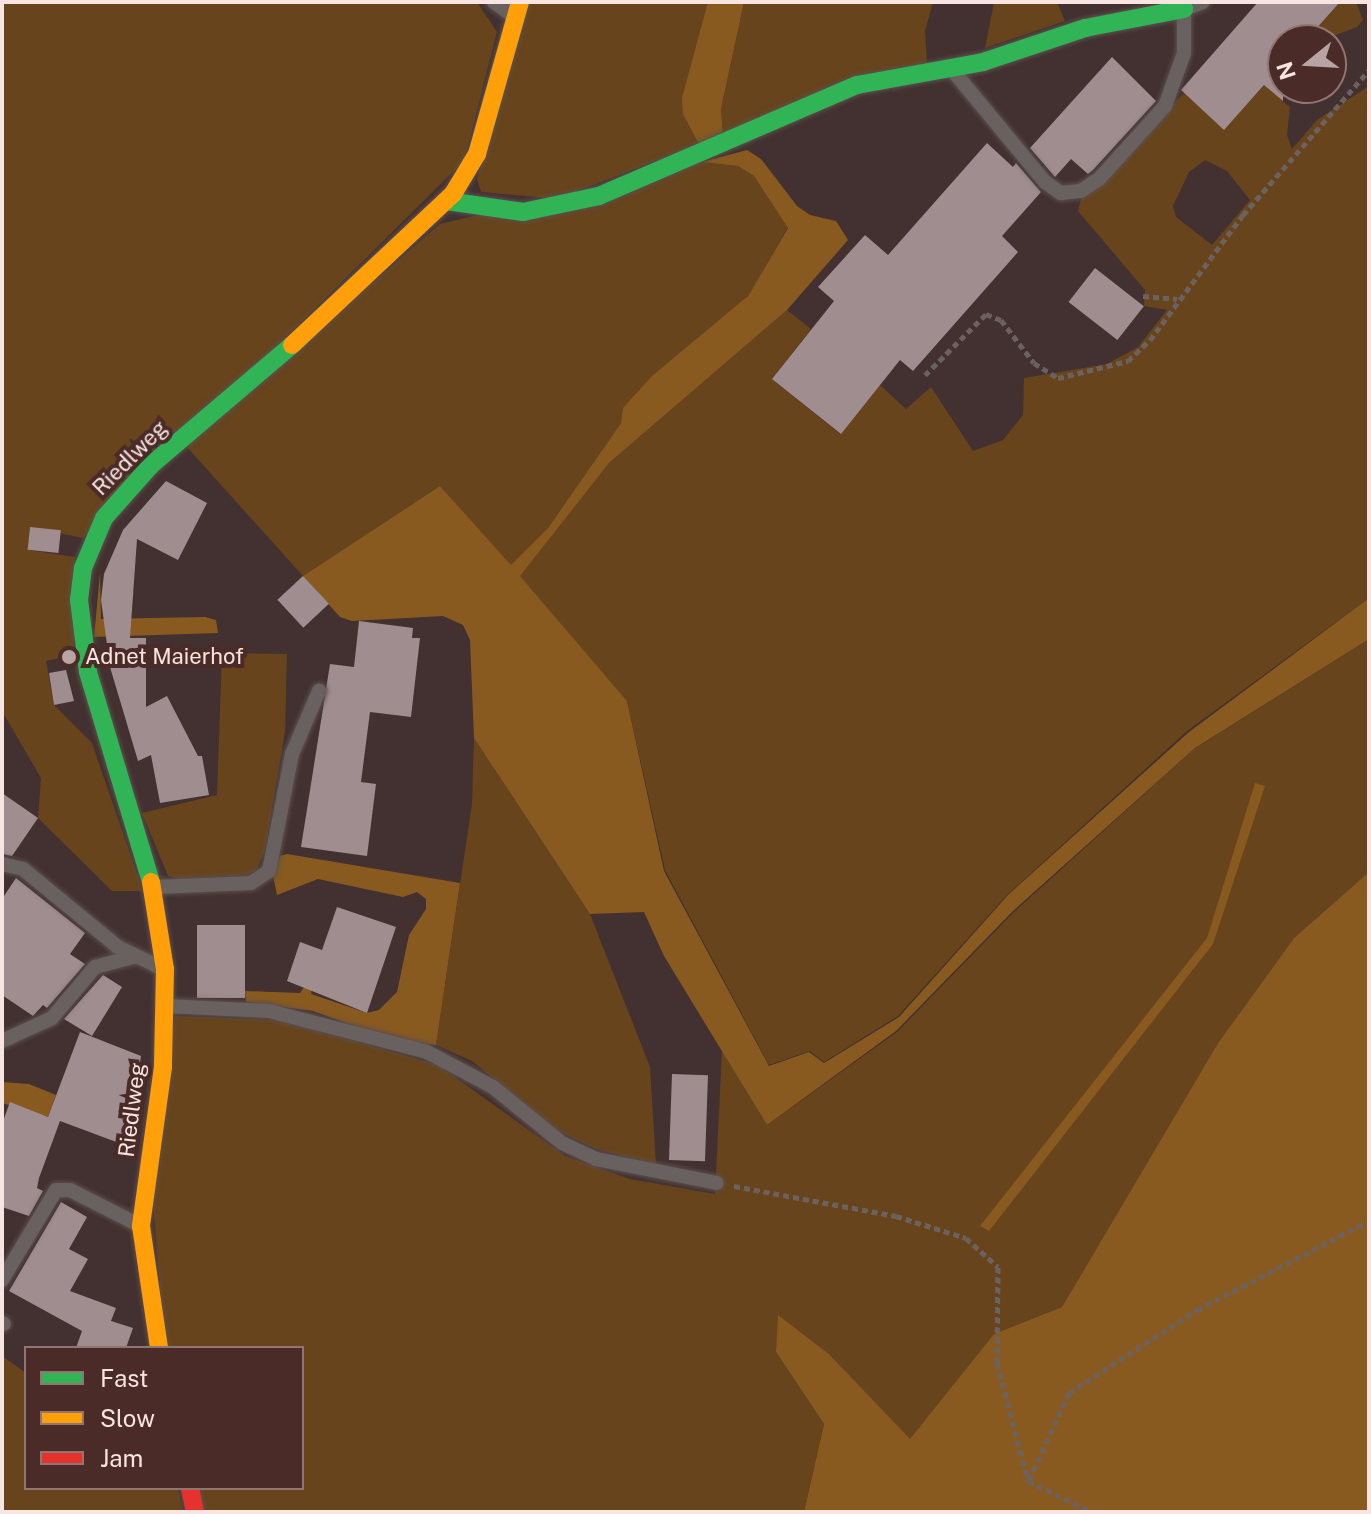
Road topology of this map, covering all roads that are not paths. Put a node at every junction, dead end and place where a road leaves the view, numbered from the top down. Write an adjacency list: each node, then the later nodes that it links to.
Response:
1 (494, 2): 4 (lane)
2 (1203, 2): 3 (lane)
3 (1184, 9): 5 (street); 5 (lane)
4 (517, 10): 6 (street, Riedlweg)
5 (950, 69): 6 (street)
6 (447, 201): 9 (street, Riedlweg)
7 (319, 691): 9 (lane)
8 (2, 864): 10 (lane)
9 (153, 887): 11 (street, Riedlweg)
10 (133, 957): 11 (lane); 13 (lane)
11 (165, 969): 12 (street, Riedlweg)
12 (166, 1006): 14 (lane); 15 (street, Riedlweg)
13 (2, 1041)
14 (717, 1183)
15 (141, 1226): 16 (lane); 17 (street, Riedlweg)
16 (2, 1280)
17 (159, 1346)
18 (190, 1490): 19 (street)
19 (195, 1512)

